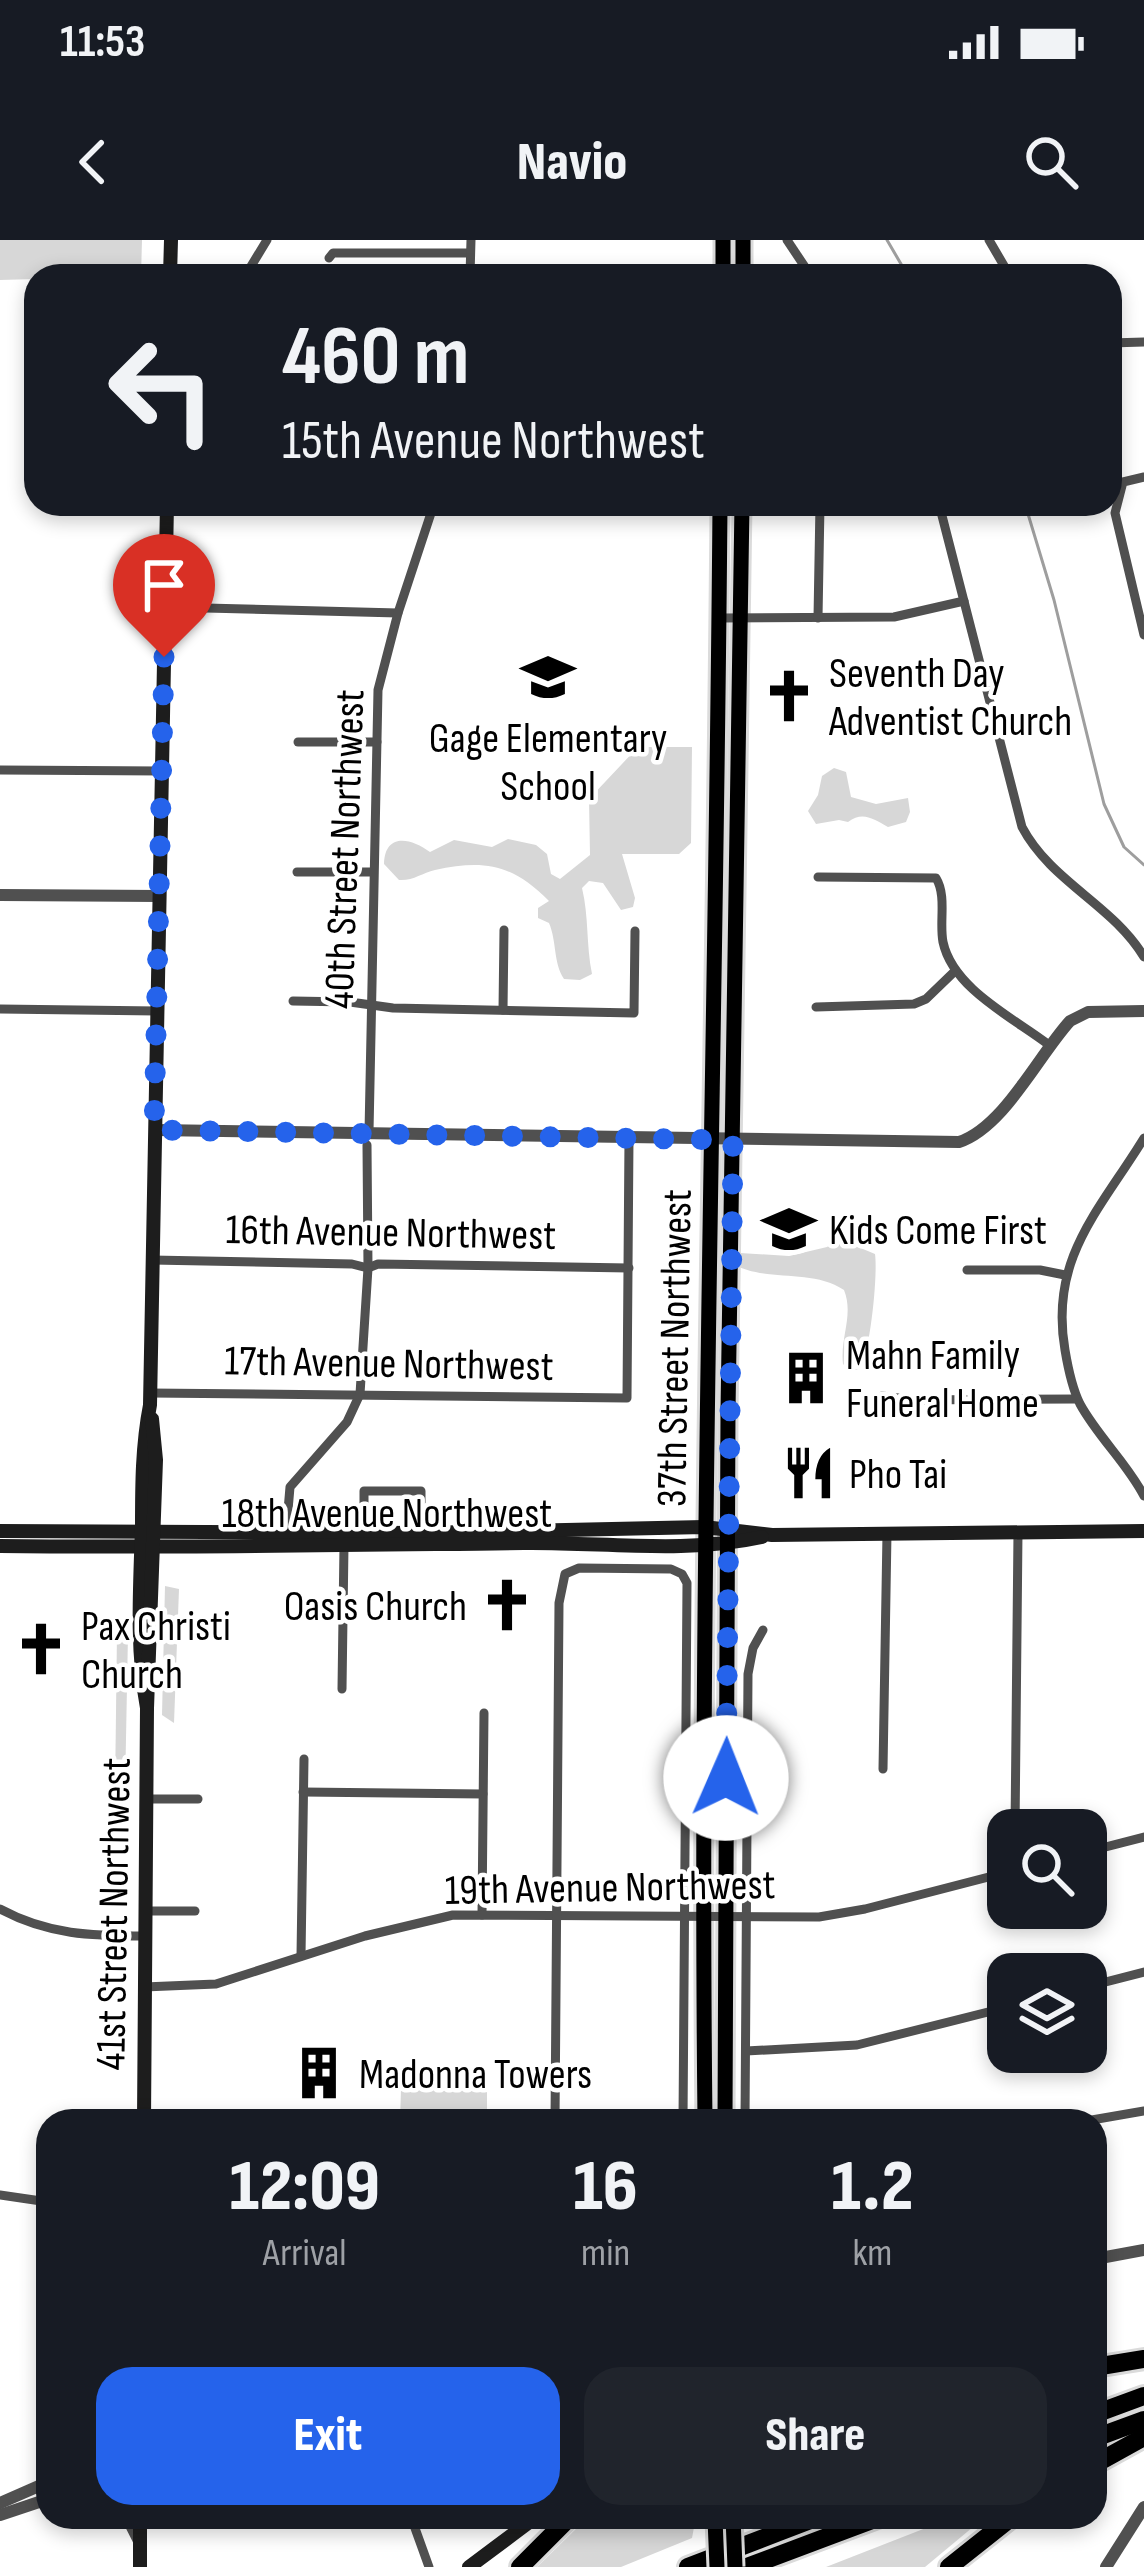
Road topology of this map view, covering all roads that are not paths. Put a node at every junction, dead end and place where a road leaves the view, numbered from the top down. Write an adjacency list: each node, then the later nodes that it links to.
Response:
1 (471, 240): 2 (street)
2 (470, 253): 3 (street); 4 (street)
3 (329, 258)
4 (470, 264)
5 (167, 516): 13 (main road, 41st Street Northwest)
6 (430, 516): 14 (street, 40th Street Northwest)
7 (721, 516): 15 (main road, 37th Street Northwest)
8 (742, 516): 16 (main road, 37th Street Northwest)
9 (820, 516): 17 (street)
10 (942, 516): 12 (street)
11 (1116, 516): 18 (street)
12 (964, 601): 17 (street); 30 (street)
13 (165, 607): 14 (street); 22 (main road, 41st Street Northwest)
14 (398, 613): 20 (street, 40th Street Northwest)
15 (719, 618): 16 (street); 44 (main road, 37th Street Northwest)
16 (740, 618): 17 (street); 45 (main road, 37th Street Northwest)
17 (818, 618)
18 (1144, 635)
19 (298, 742): 20 (street)
20 (376, 742): 24 (street, 40th Street Northwest)
21 (0, 770): 22 (street)
22 (162, 771): 27 (main road, 41st Street Northwest)
23 (297, 872): 24 (street)
24 (372, 872): 33 (street, 40th Street Northwest)
25 (818, 878): 31 (street)
26 (0, 895): 27 (street)
27 (160, 896): 37 (main road, 41st Street Northwest)
28 (504, 930): 36 (street)
29 (635, 931): 36 (street)
30 (1144, 957)
31 (955, 971): 34 (street); 39 (street)
32 (293, 1001): 33 (street)
33 (370, 1005): 36 (street); 43 (street, 40th Street Northwest)
34 (815, 1007)
35 (0, 1009): 37 (street)
36 (502, 1010)
37 (158, 1011): 40 (main road, 41st Street Northwest)
38 (1144, 1011): 39 (street)
39 (1049, 1045): 45 (street)
40 (154, 1130): 43 (street); 46 (main road, 41st Street Northwest)
41 (629, 1138): 43 (street); 44 (street); 48 (street)
42 (1144, 1138): 50 (street)
43 (368, 1139): 47 (street, 40th Street Northwest)
44 (714, 1139): 45 (street); 56 (main road, 37th Street Northwest)
45 (733, 1140): 63 (main road, 37th Street Northwest)
46 (152, 1260): 47 (street, 16th Avenue Northwest); 53 (main road, 41st Street Northwest)
47 (368, 1268): 48 (street, 16th Avenue Northwest); 51 (street, 40th Street Northwest)
48 (629, 1268): 51 (street, 17th Avenue Northwest)
49 (967, 1270): 50 (street)
50 (1066, 1275): 54 (street)
51 (360, 1394): 53 (street, 17th Avenue Northwest); 65 (street, 40th Street Northwest)
52 (882, 1396): 54 (street)
53 (150, 1399): 64 (main road, 41st Street Northwest)
54 (1077, 1399): 55 (street)
55 (1144, 1496)
56 (704, 1527): 61 (main road, 18th Avenue Northwest); 63 (main road, 18th Avenue Northwest); 67 (main road, 37th Street Northwest)
57 (0, 1532): 64 (main road, 18th Avenue Northwest)
58 (1018, 1532): 59 (main road, 18th Avenue Northwest); 62 (main road, 18th Avenue Northwest); 78 (street)
59 (1144, 1532)
60 (364, 1533): 61 (main road, 18th Avenue Northwest); 61 (street); 65 (main road, 18th Avenue Northwest)
61 (421, 1533)
62 (887, 1533): 63 (main road, 18th Avenue Northwest); 73 (street)
63 (728, 1536): 67 (main road, 18th Avenue Northwest); 88 (main road, 37th Street Northwest)
64 (148, 1540): 65 (main road, 18th Avenue Northwest); 68 (main road, 18th Avenue Northwest); 76 (main road, 41st Street Northwest)
65 (286, 1540): 66 (main road, 18th Avenue Northwest)
66 (344, 1545): 67 (main road, 18th Avenue Northwest); 70 (street)
67 (704, 1545): 87 (main road, 37th Street Northwest)
68 (0, 1546)
69 (763, 1630): 89 (street)
70 (343, 1689)
71 (484, 1713): 75 (street)
72 (304, 1759): 74 (street)
73 (883, 1769)
74 (303, 1792): 75 (street); 91 (street)
75 (483, 1794): 85 (street)
76 (146, 1799): 77 (street); 83 (main road, 41st Street Northwest)
77 (198, 1799)
78 (1015, 1809)
79 (1144, 1837): 80 (street)
80 (1107, 1847)
81 (987, 1877): 89 (street, 19th Avenue Northwest)
82 (0, 1909): 90 (street)
83 (146, 1911): 84 (street); 90 (main road, 41st Street Northwest)
84 (195, 1911)
85 (482, 1915): 86 (street, 19th Avenue Northwest); 91 (street, 19th Avenue Northwest)
86 (557, 1916): 87 (street, 19th Avenue Northwest); 87 (street, 18th Avenue Northwest); 98 (street)
87 (694, 1917): 88 (street, 19th Avenue Northwest); 99 (street); 100 (main road, 37th Street Northwest)
88 (724, 1917): 89 (street, 19th Avenue Northwest); 101 (main road, 37th Street Northwest)
89 (748, 1917): 96 (street)
90 (145, 1936): 94 (main road, 41st Street Northwest)
91 (302, 1956): 94 (street, 19th Avenue Northwest)
92 (1144, 1972): 93 (street)
93 (1107, 1982)
94 (145, 1988): 97 (main road, 41st Street Northwest)
95 (987, 2012): 96 (street)
96 (746, 2051): 102 (street)
97 (144, 2109)
98 (555, 2109)
99 (684, 2109)
100 (704, 2109)
101 (725, 2109)
102 (745, 2109)
103 (1144, 2111): 104 (street)
104 (1107, 2117)
105 (0, 2195): 106 (street)
106 (36, 2200)
107 (1144, 2250): 108 (street)
108 (1107, 2257)
109 (1144, 2359): 110 (highway)
110 (1107, 2365)
111 (1144, 2396): 112 (highway)
112 (1107, 2410)
113 (1144, 2420): 114 (highway)
114 (1107, 2434)
115 (1144, 2437): 116 (highway)
116 (1107, 2457)
117 (36, 2487): 118 (street)
118 (0, 2503)
119 (36, 2503): 121 (street)
120 (1144, 2506): 142 (street)
121 (0, 2515)
122 (133, 2529): 132 (street)
123 (140, 2529): 132 (main road)
124 (415, 2529): 134 (street)
125 (520, 2529): 135 (main road)
126 (558, 2529): 136 (highway)
127 (720, 2529): 138 (main road, bridge)
128 (724, 2529): 139 (main road, bridge)
129 (787, 2529): 137 (highway)
130 (848, 2529): 140 (highway)
131 (997, 2529): 141 (highway)
132 (140, 2543): 133 (main road)
133 (140, 2567)
134 (429, 2567)
135 (469, 2567)
136 (520, 2567)
137 (688, 2567)
138 (717, 2567)
139 (735, 2567)
140 (747, 2567)
141 (949, 2567)
142 (1106, 2567)

